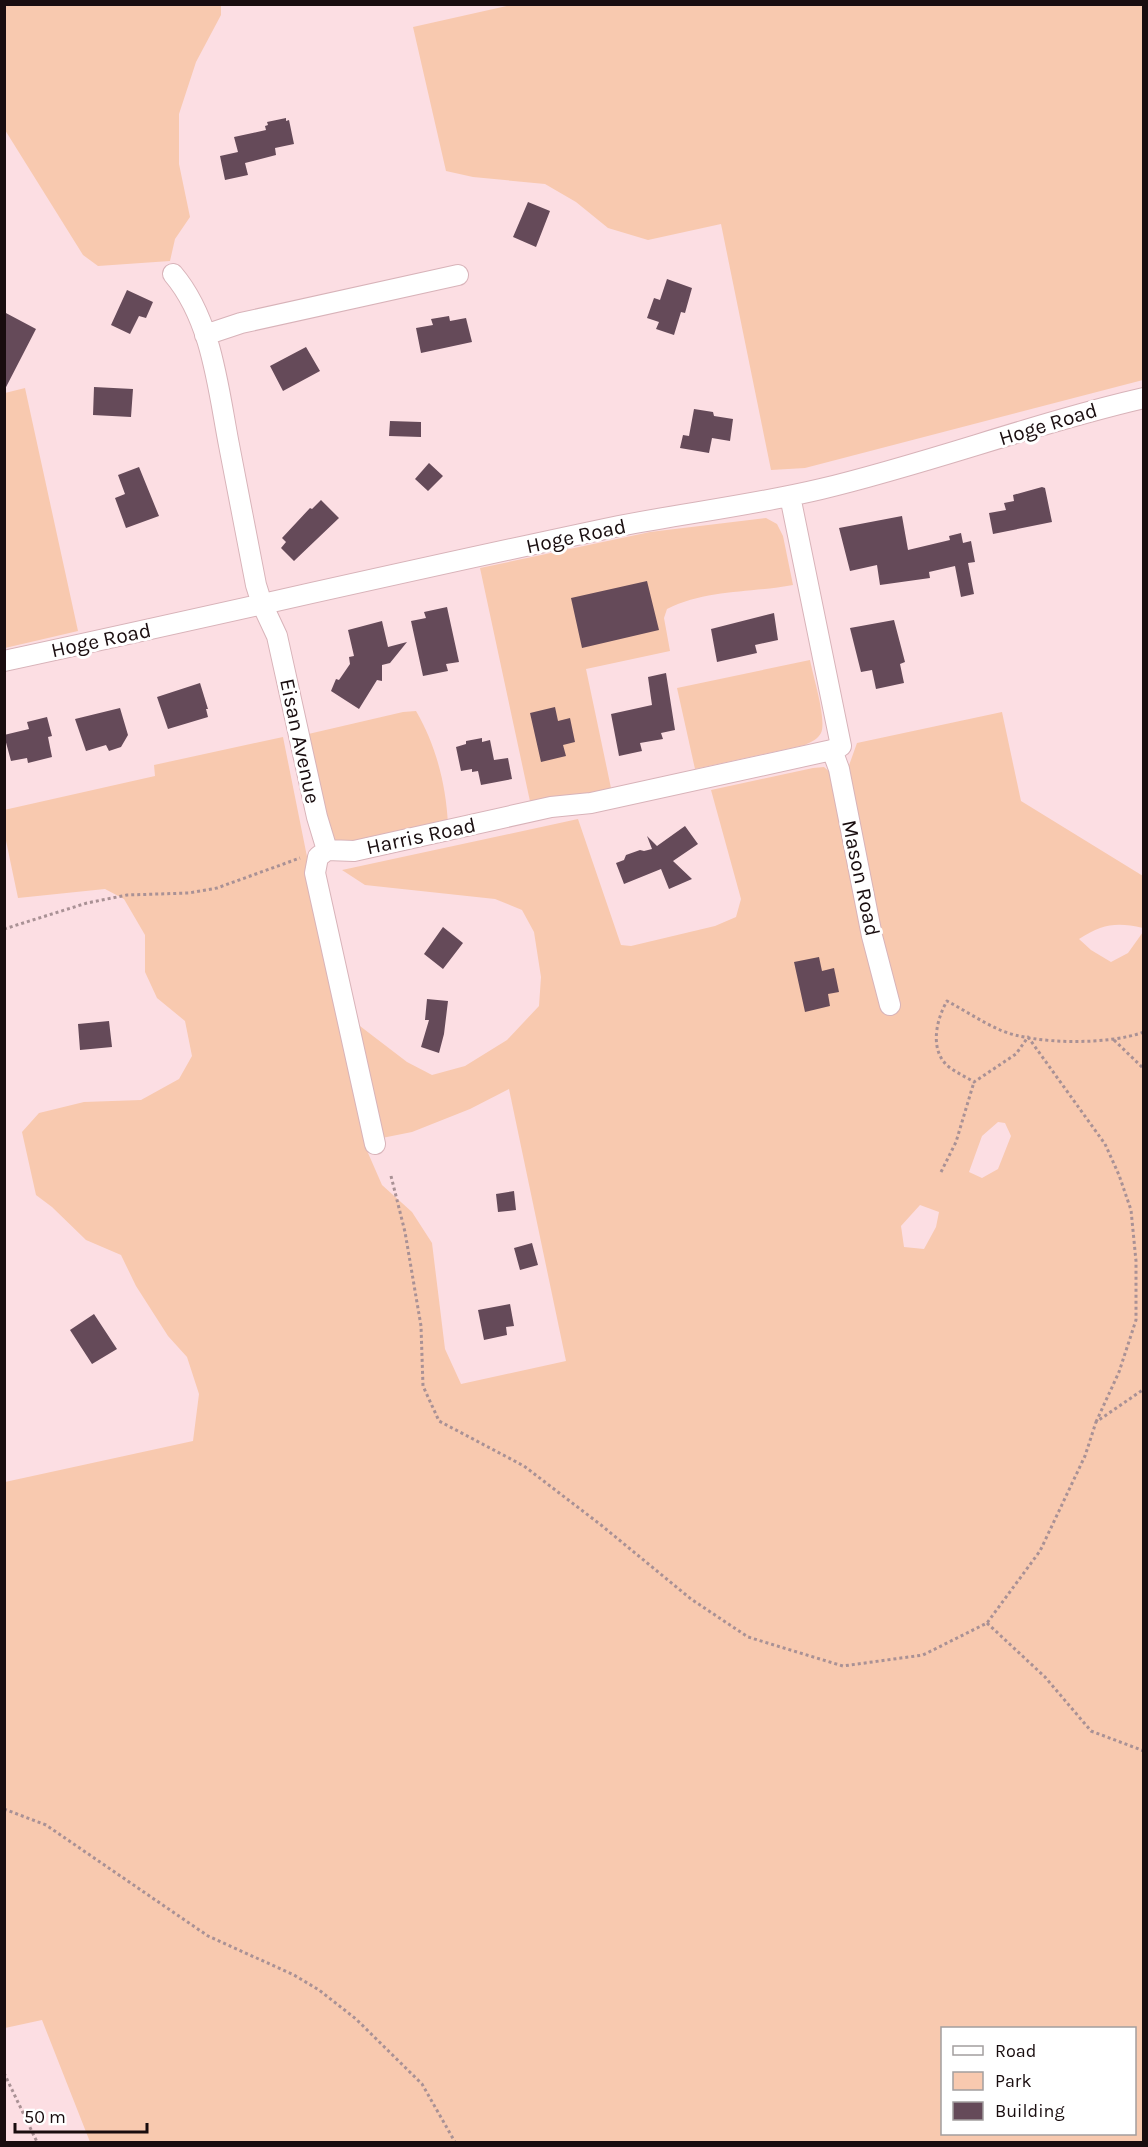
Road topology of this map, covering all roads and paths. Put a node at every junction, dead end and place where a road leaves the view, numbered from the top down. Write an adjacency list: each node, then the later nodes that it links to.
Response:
1 (172, 274): 3 (street, Eisan Avenue)
2 (458, 275): 3 (street)
3 (205, 335): 6 (street, Eisan Avenue)
4 (1143, 398): 5 (street, Hoge Road)
5 (790, 496): 6 (street, Hoge Road); 8 (street, Mason Road)
6 (262, 604): 7 (street, Hoge Road); 9 (street, Eisan Avenue)
7 (4, 661)
8 (836, 748): 9 (street, Harris Road); 11 (street, Mason Road)
9 (327, 850): 10 (path); 17 (street)
10 (4, 929)
11 (890, 1005)
12 (1143, 1032): 14 (path)
13 (1028, 1037): 14 (path); 16 (path); 16 (path); 21 (path)
14 (1113, 1040): 15 (path)
15 (1143, 1069)
16 (974, 1082): 18 (path)
17 (375, 1144)
18 (941, 1172)
19 (391, 1176): 22 (path)
20 (1143, 1389): 21 (path)
21 (1096, 1422): 22 (path)
22 (987, 1623): 23 (path)
23 (1143, 1751)
24 (4, 1809): 27 (path)
25 (4, 2073): 26 (path)
26 (37, 2142)
27 (455, 2142)

